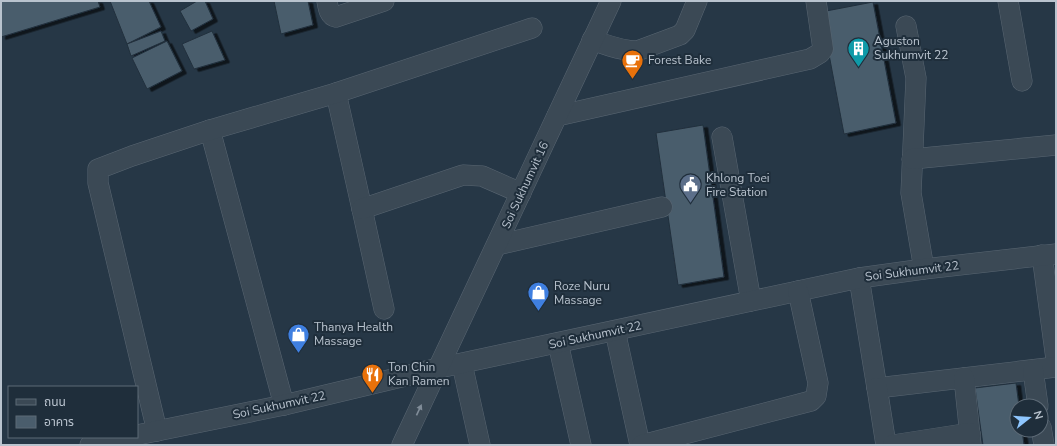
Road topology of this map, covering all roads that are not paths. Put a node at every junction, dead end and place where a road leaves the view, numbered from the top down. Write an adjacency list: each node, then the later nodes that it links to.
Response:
1 (327, 1): 2 (street)
2 (384, 1)
3 (611, 1): 9 (street, Soi Sukhumvit 16)
4 (697, 1): 9 (street)
5 (816, 1): 12 (street)
6 (1008, 1): 10 (street)
7 (906, 26): 16 (street)
8 (532, 28): 11 (street)
9 (592, 40): 12 (street, Soi Sukhumvit 16)
10 (1022, 81)
11 (336, 92): 13 (street); 19 (street)
12 (557, 116): 17 (street, Soi Sukhumvit 16)
13 (210, 130): 37 (street); 38 (street)
14 (722, 137): 25 (street)
15 (1056, 145): 16 (street)
16 (912, 159): 22 (street)
17 (521, 193): 19 (street); 20 (street, Soi Sukhumvit 16)
18 (662, 207): 20 (street)
19 (362, 208): 26 (street)
20 (497, 245): 32 (street, Soi Sukhumvit 16)
21 (1049, 255): 22 (street, Soi Sukhumvit 22); 29 (street)
22 (924, 269): 23 (street, Soi Sukhumvit 22)
23 (859, 278): 24 (street, Soi Sukhumvit 22); 35 (street)
24 (798, 291): 25 (street, Soi Sukhumvit 22); 46 (street)
25 (751, 302): 27 (street, Soi Sukhumvit 22)
26 (384, 309)
27 (615, 331): 28 (street, Soi Sukhumvit 22); 46 (street)
28 (558, 343): 30 (street, Soi Sukhumvit 22); 45 (street)
29 (1056, 359)
30 (462, 364): 32 (street, Soi Sukhumvit 22); 44 (street)
31 (1056, 367): 33 (street)
32 (439, 368): 37 (street, Soi Sukhumvit 22); 43 (street, Soi Sukhumvit 16, one-way to 32)
33 (1033, 370): 34 (street); 36 (street)
34 (964, 378): 35 (street); 41 (street)
35 (877, 388): 47 (street)
36 (1037, 398)
37 (284, 405): 38 (street, Soi Sukhumvit 22)
38 (157, 431): 39 (street, Soi Sukhumvit 22)
39 (138, 435)
40 (124, 438): 42 (street)
41 (971, 439): 48 (street)
42 (90, 445)
43 (402, 445)
44 (480, 445)
45 (581, 445)
46 (641, 445)
47 (886, 445)
48 (893, 445)

